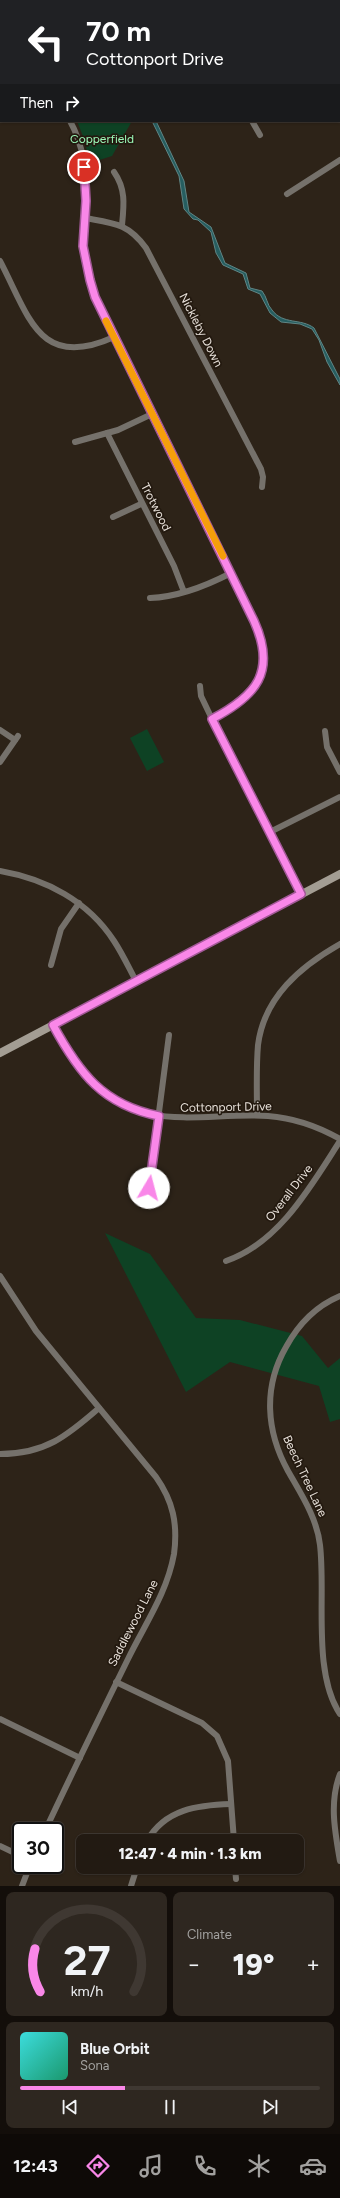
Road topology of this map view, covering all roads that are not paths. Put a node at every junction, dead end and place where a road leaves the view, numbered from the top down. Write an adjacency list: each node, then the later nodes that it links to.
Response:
1 (70, 122): 7 (street)
2 (253, 122): 3 (street)
3 (260, 135)
4 (340, 160): 6 (street)
5 (114, 172): 8 (street)
6 (287, 194)
7 (85, 218): 8 (street, Nickleby Down); 10 (street)
8 (122, 225): 14 (street, Nickleby Down)
9 (0, 261): 10 (street)
10 (114, 337): 11 (street)
11 (152, 414): 12 (street); 17 (street)
12 (107, 433): 13 (street); 15 (street, Trotwood)
13 (75, 442)
14 (262, 487)
15 (141, 504): 16 (street); 18 (street, Trotwood)
16 (113, 517)
17 (230, 572): 18 (street); 21 (street)
18 (184, 592): 19 (street)
19 (150, 598)
20 (200, 686): 21 (street)
21 (212, 719): 27 (street)
22 (0, 730): 24 (street)
23 (325, 731): 25 (street)
24 (0, 762)
25 (340, 772)
26 (340, 797): 27 (street)
27 (270, 832): 30 (street)
28 (0, 871): 31 (street)
29 (340, 874): 30 (main road)
30 (301, 894): 34 (main road)
31 (78, 903): 33 (street); 34 (street)
32 (340, 944): 38 (street)
33 (51, 965)
34 (136, 981): 35 (main road)
35 (53, 1025): 37 (main road); 39 (street, Cottonport Drive)
36 (169, 1035): 39 (street)
37 (0, 1053)
38 (258, 1115): 39 (street, Cottonport Drive); 40 (street, Cottonport Drive)
39 (159, 1116): 41 (street)
40 (340, 1140): 42 (street, Overall Drive)
41 (149, 1188)
42 (226, 1262)
43 (0, 1276): 45 (street, Saddlewood Lane)
44 (340, 1296): 48 (street, Beech Tree Lane)
45 (100, 1408): 46 (street); 47 (street, Saddlewood Lane)
46 (0, 1454)
47 (116, 1682): 50 (street, Saddlewood Lane); 52 (street)
48 (340, 1714)
49 (0, 1719): 50 (street)
50 (80, 1758): 53 (street, Saddlewood Lane)
51 (340, 1774): 58 (street)
52 (232, 1804): 54 (street); 55 (street)
53 (49, 1822)
54 (152, 1834)
55 (234, 1834)
56 (0, 1846): 57 (street)
57 (12, 1852)
58 (340, 1861)
59 (27, 1874): 63 (street)
60 (134, 1874): 64 (street)
61 (236, 1874): 62 (street)
62 (236, 1879)
63 (22, 1886)
64 (130, 1886)

